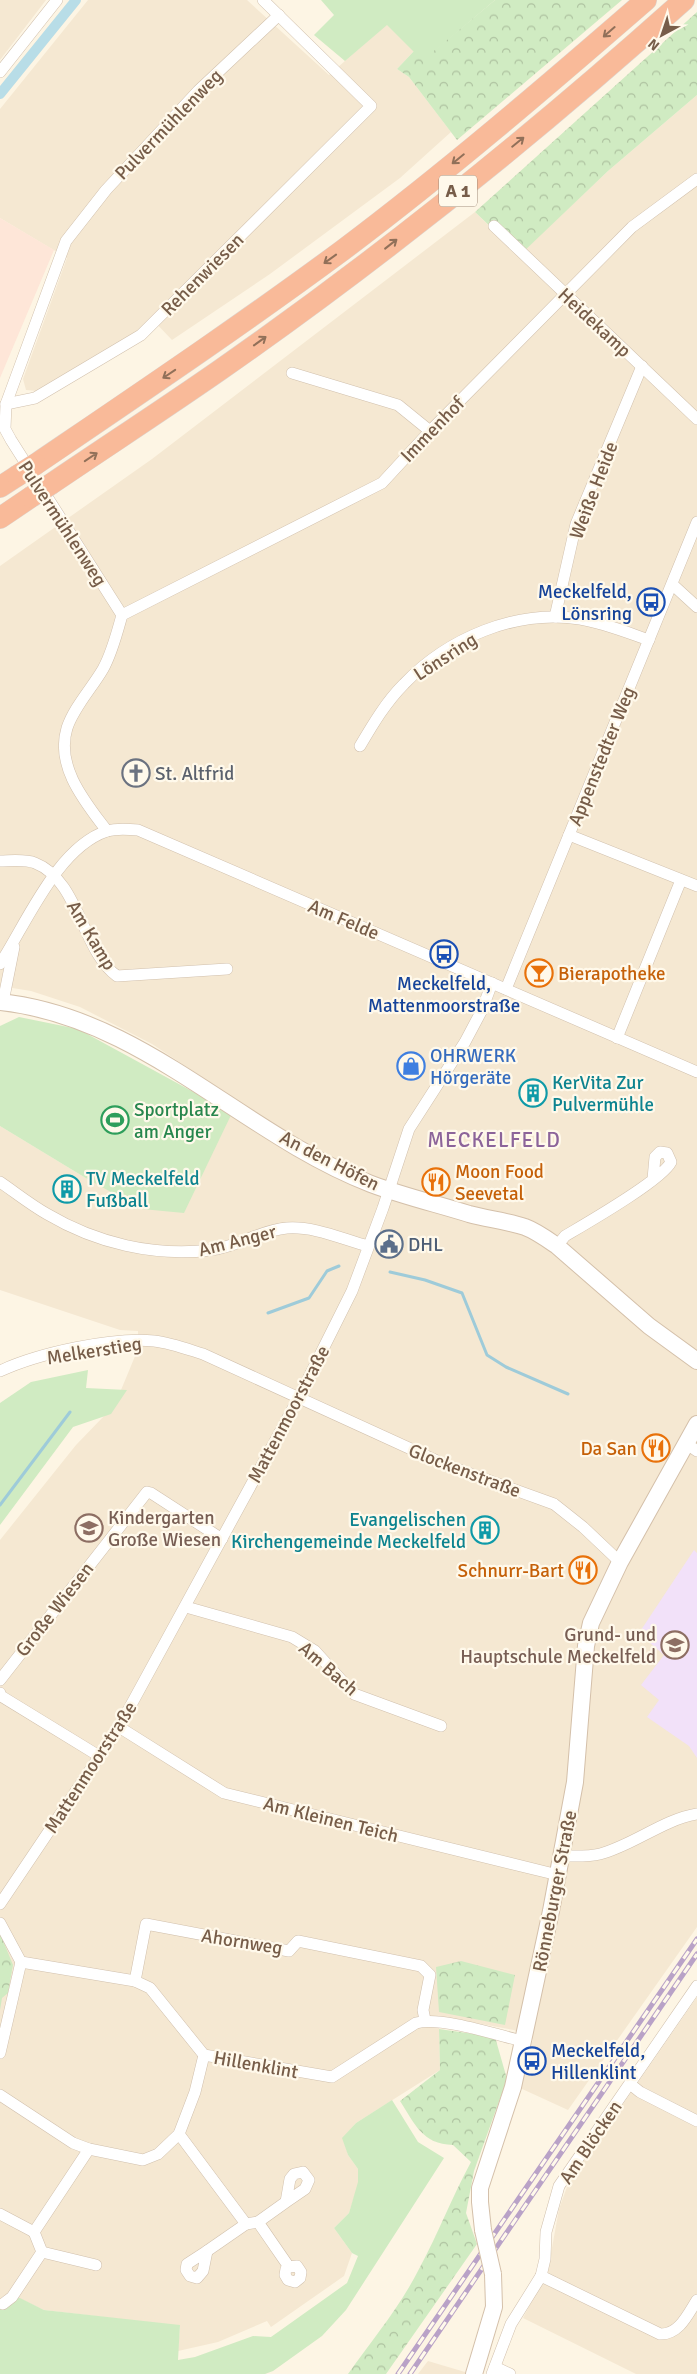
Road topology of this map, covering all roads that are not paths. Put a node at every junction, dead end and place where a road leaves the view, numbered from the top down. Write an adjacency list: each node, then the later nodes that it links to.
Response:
1 (57, 0): 6 (street)
2 (263, 0): 5 (street)
3 (646, 0): 15 (highway, A 1, one-way to 15, bridge)
4 (684, 0): 16 (highway, A 1, one-way to 4, bridge)
5 (279, 15): 12 (street, Pulvermühlenweg); 12 (street, Rehenwiesen)
6 (0, 72)
7 (697, 179): 9 (street, Immenhof)
8 (494, 226): 9 (street, Heidekamp)
9 (566, 294): 10 (street, Heidekamp); 14 (street, Immenhof)
10 (642, 366): 13 (street, Heidekamp); 21 (street, Weiße Heide)
11 (292, 373): 14 (street)
12 (6, 404): 20 (street, Pulvermühlenweg)
13 (697, 419)
14 (430, 431): 20 (street, Immenhof)
15 (9, 482)
16 (0, 518)
17 (697, 522): 18 (street, Appenstedter Weg)
18 (673, 585): 19 (street); 22 (street, Appenstedter Weg)
19 (697, 607)
20 (122, 615): 24 (street)
21 (556, 617): 22 (street, Lönsring); 23 (street, Lönsring)
22 (649, 640): 25 (street, Appenstedter Weg)
23 (360, 746)
24 (108, 831): 27 (street, Am Felde); 33 (street, Am Felde)
25 (569, 835): 28 (street); 34 (street, Appenstedter Weg)
26 (0, 860): 27 (street)
27 (54, 876): 30 (street, Am Felde); 32 (street, Am Kamp)
28 (681, 880): 29 (street); 36 (street)
29 (697, 886)
30 (15, 941): 31 (street, Am Felde); 35 (street)
31 (0, 964)
32 (228, 969)
33 (492, 983): 34 (street, Am Felde); 40 (street, Mattenmoorstraße)
34 (506, 989): 36 (street, Am Felde)
35 (2, 1002): 40 (street, An den Höfen)
36 (617, 1038): 37 (street, Am Felde)
37 (697, 1072)
38 (653, 1179): 42 (street)
39 (0, 1182): 41 (street, Am Anger)
40 (390, 1190): 41 (street, Mattenmoorstraße); 42 (street, An den Höfen)
41 (368, 1246): 48 (street, Mattenmoorstraße)
42 (557, 1246): 43 (street, An den Höfen)
43 (674, 1344): 44 (street); 45 (street, An den Höfen); 47 (street)
44 (697, 1349)
45 (697, 1361)
46 (0, 1370): 48 (street, Melkerstieg)
47 (697, 1372)
48 (298, 1399): 51 (street, Mattenmoorstraße); 52 (street, Glockenstraße)
49 (697, 1424): 50 (street, Rönneburger Straße)
50 (692, 1448): 52 (street, Rönneburger Straße)
51 (222, 1539): 53 (street, Mattenmoorstraße); 54 (street, Große Wiesen)
52 (620, 1562): 60 (street, Rönneburger Straße)
53 (186, 1607): 56 (street, Am Bach); 57 (street, Mattenmoorstraße)
54 (0, 1680)
55 (0, 1693): 58 (street)
56 (441, 1726)
57 (119, 1727): 58 (street, Mattenmoorstraße); 61 (street, Am Kleinen Teich)
58 (99, 1756): 62 (street, Mattenmoorstraße)
59 (697, 1814): 60 (street)
60 (562, 1856): 61 (street, Rönneburger Straße)
61 (558, 1875): 68 (street, Rönneburger Straße)
62 (0, 1904)
63 (0, 1923): 64 (street)
64 (21, 1962): 65 (street, Hillenklint); 69 (street)
65 (135, 1981): 67 (street, Ahornweg); 70 (street, Hillenklint)
66 (697, 1986): 71 (street, Am Blöcken)
67 (425, 2020): 68 (street); 70 (street, Hillenklint)
68 (522, 2041): 89 (street, Rönneburger Straße, bridge)
69 (0, 2053)
70 (204, 2055): 74 (street)
71 (630, 2084): 73 (street, Am Blöcken); 85 (street, Am Blöcken)
72 (0, 2095): 75 (street)
73 (697, 2121)
74 (179, 2134): 75 (street); 79 (street)
75 (89, 2149): 80 (street)
76 (286, 2202): 78 (street)
77 (0, 2214): 80 (street)
78 (258, 2222): 79 (street); 84 (street)
79 (246, 2224): 81 (street)
80 (34, 2232): 82 (street)
81 (207, 2251)
82 (42, 2252): 83 (street); 87 (street)
83 (96, 2265)
84 (289, 2267)
85 (541, 2276): 86 (street); 88 (street, Am Blöcken)
86 (697, 2300)
87 (3, 2304)
88 (493, 2371): 90 (street, Am Blöcken)
89 (474, 2374)
90 (510, 2374)

